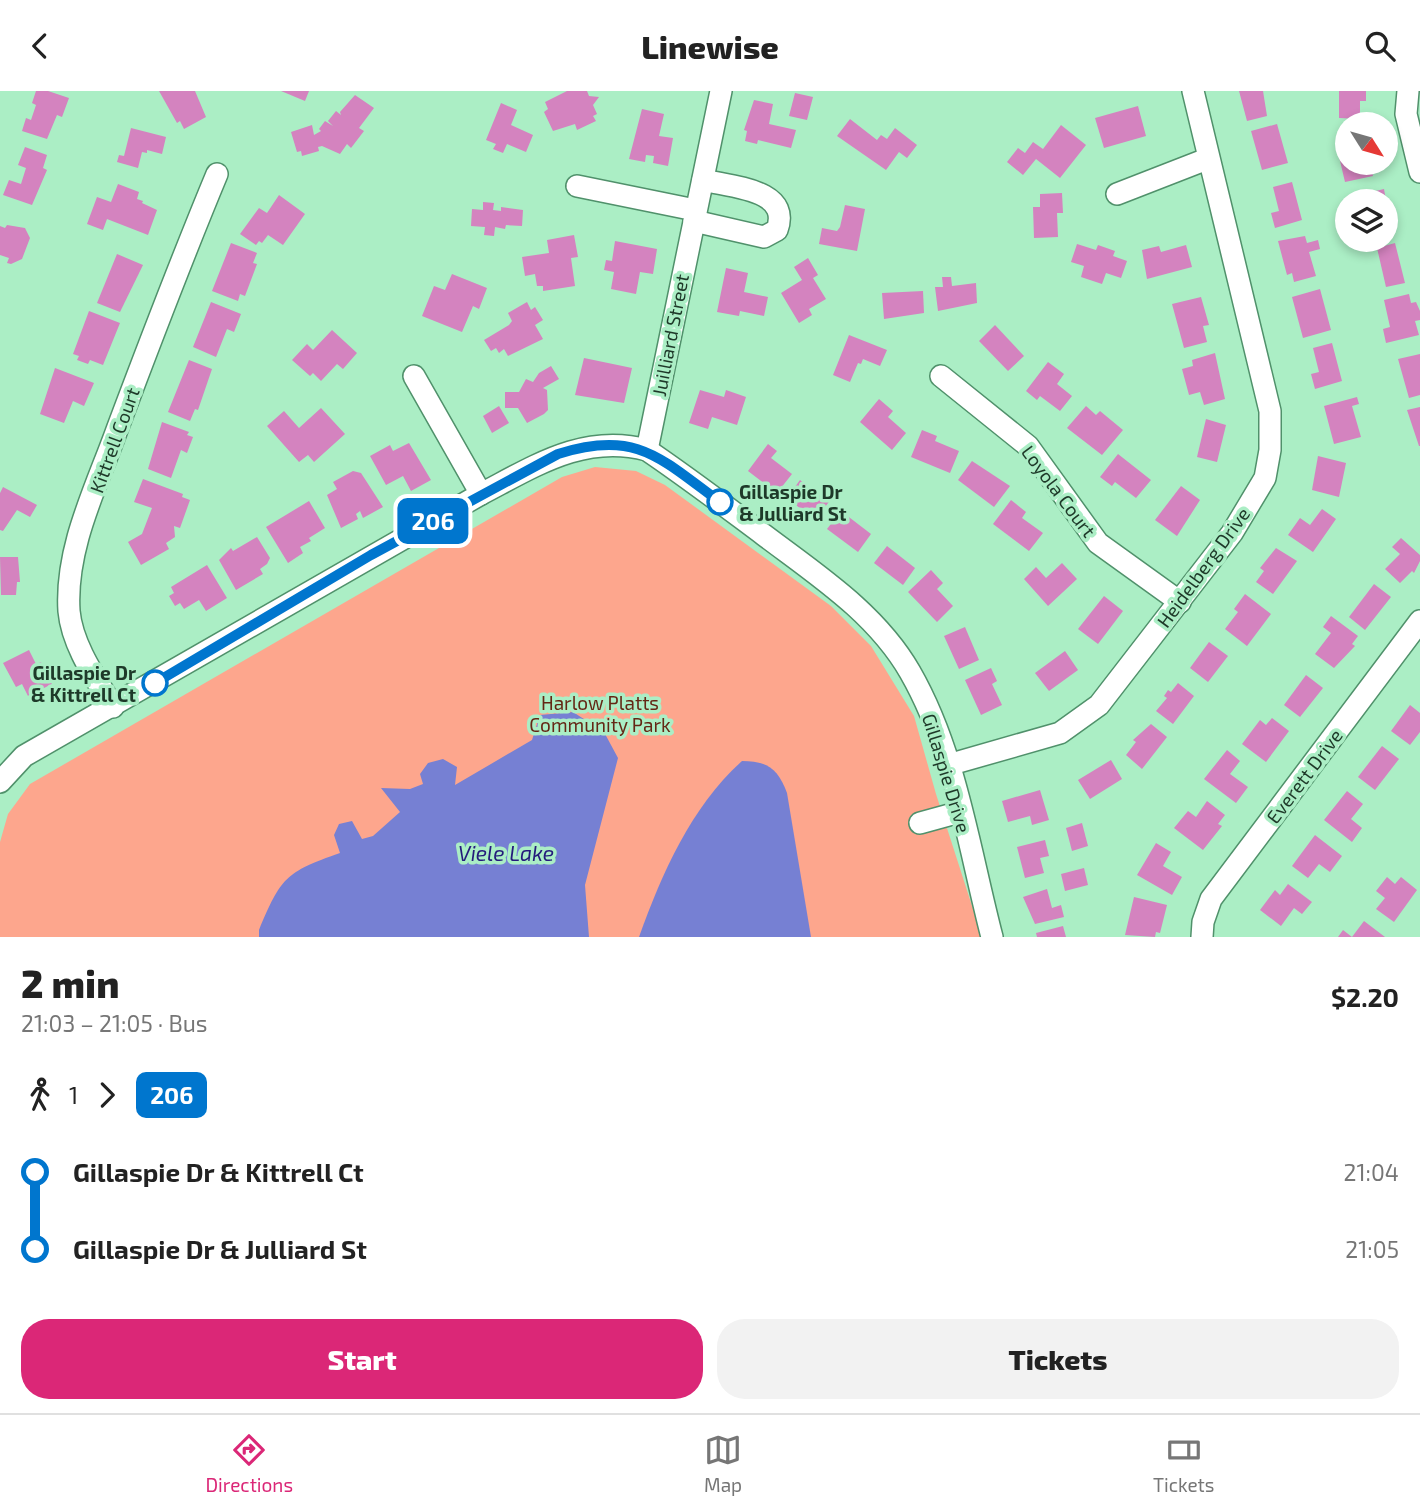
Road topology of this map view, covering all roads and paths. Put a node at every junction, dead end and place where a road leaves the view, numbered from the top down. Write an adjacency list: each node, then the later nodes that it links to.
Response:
1 (720, 91): 7 (street, Juilliard Street)
2 (1193, 91): 4 (street, Heidelberg Drive)
3 (1408, 91): 5 (street)
4 (1207, 159): 9 (street); 15 (street, Heidelberg Drive)
5 (1419, 165)
6 (217, 174): 17 (street, Kittrell Court)
7 (703, 180): 10 (street, Juilliard Street); 10 (street)
8 (577, 186): 10 (street)
9 (1117, 194)
10 (694, 215): 13 (street, Juilliard Street)
11 (414, 376): 14 (street)
12 (941, 376): 15 (street, Loyola Court)
13 (647, 450): 14 (street, Gillaspie Drive); 18 (street, Gillaspie Drive)
14 (481, 494): 17 (street, Gillaspie Drive)
15 (1180, 602): 18 (street, Heidelberg Drive)
16 (1420, 621): 23 (street, Everett Drive)
17 (113, 707): 19 (street, Gillaspie Drive)
18 (948, 765): 20 (street, Gillaspie Drive)
19 (0, 782)
20 (960, 812): 21 (street); 22 (street, Gillaspie Drive)
21 (919, 823)
22 (992, 937)
23 (1202, 937)

